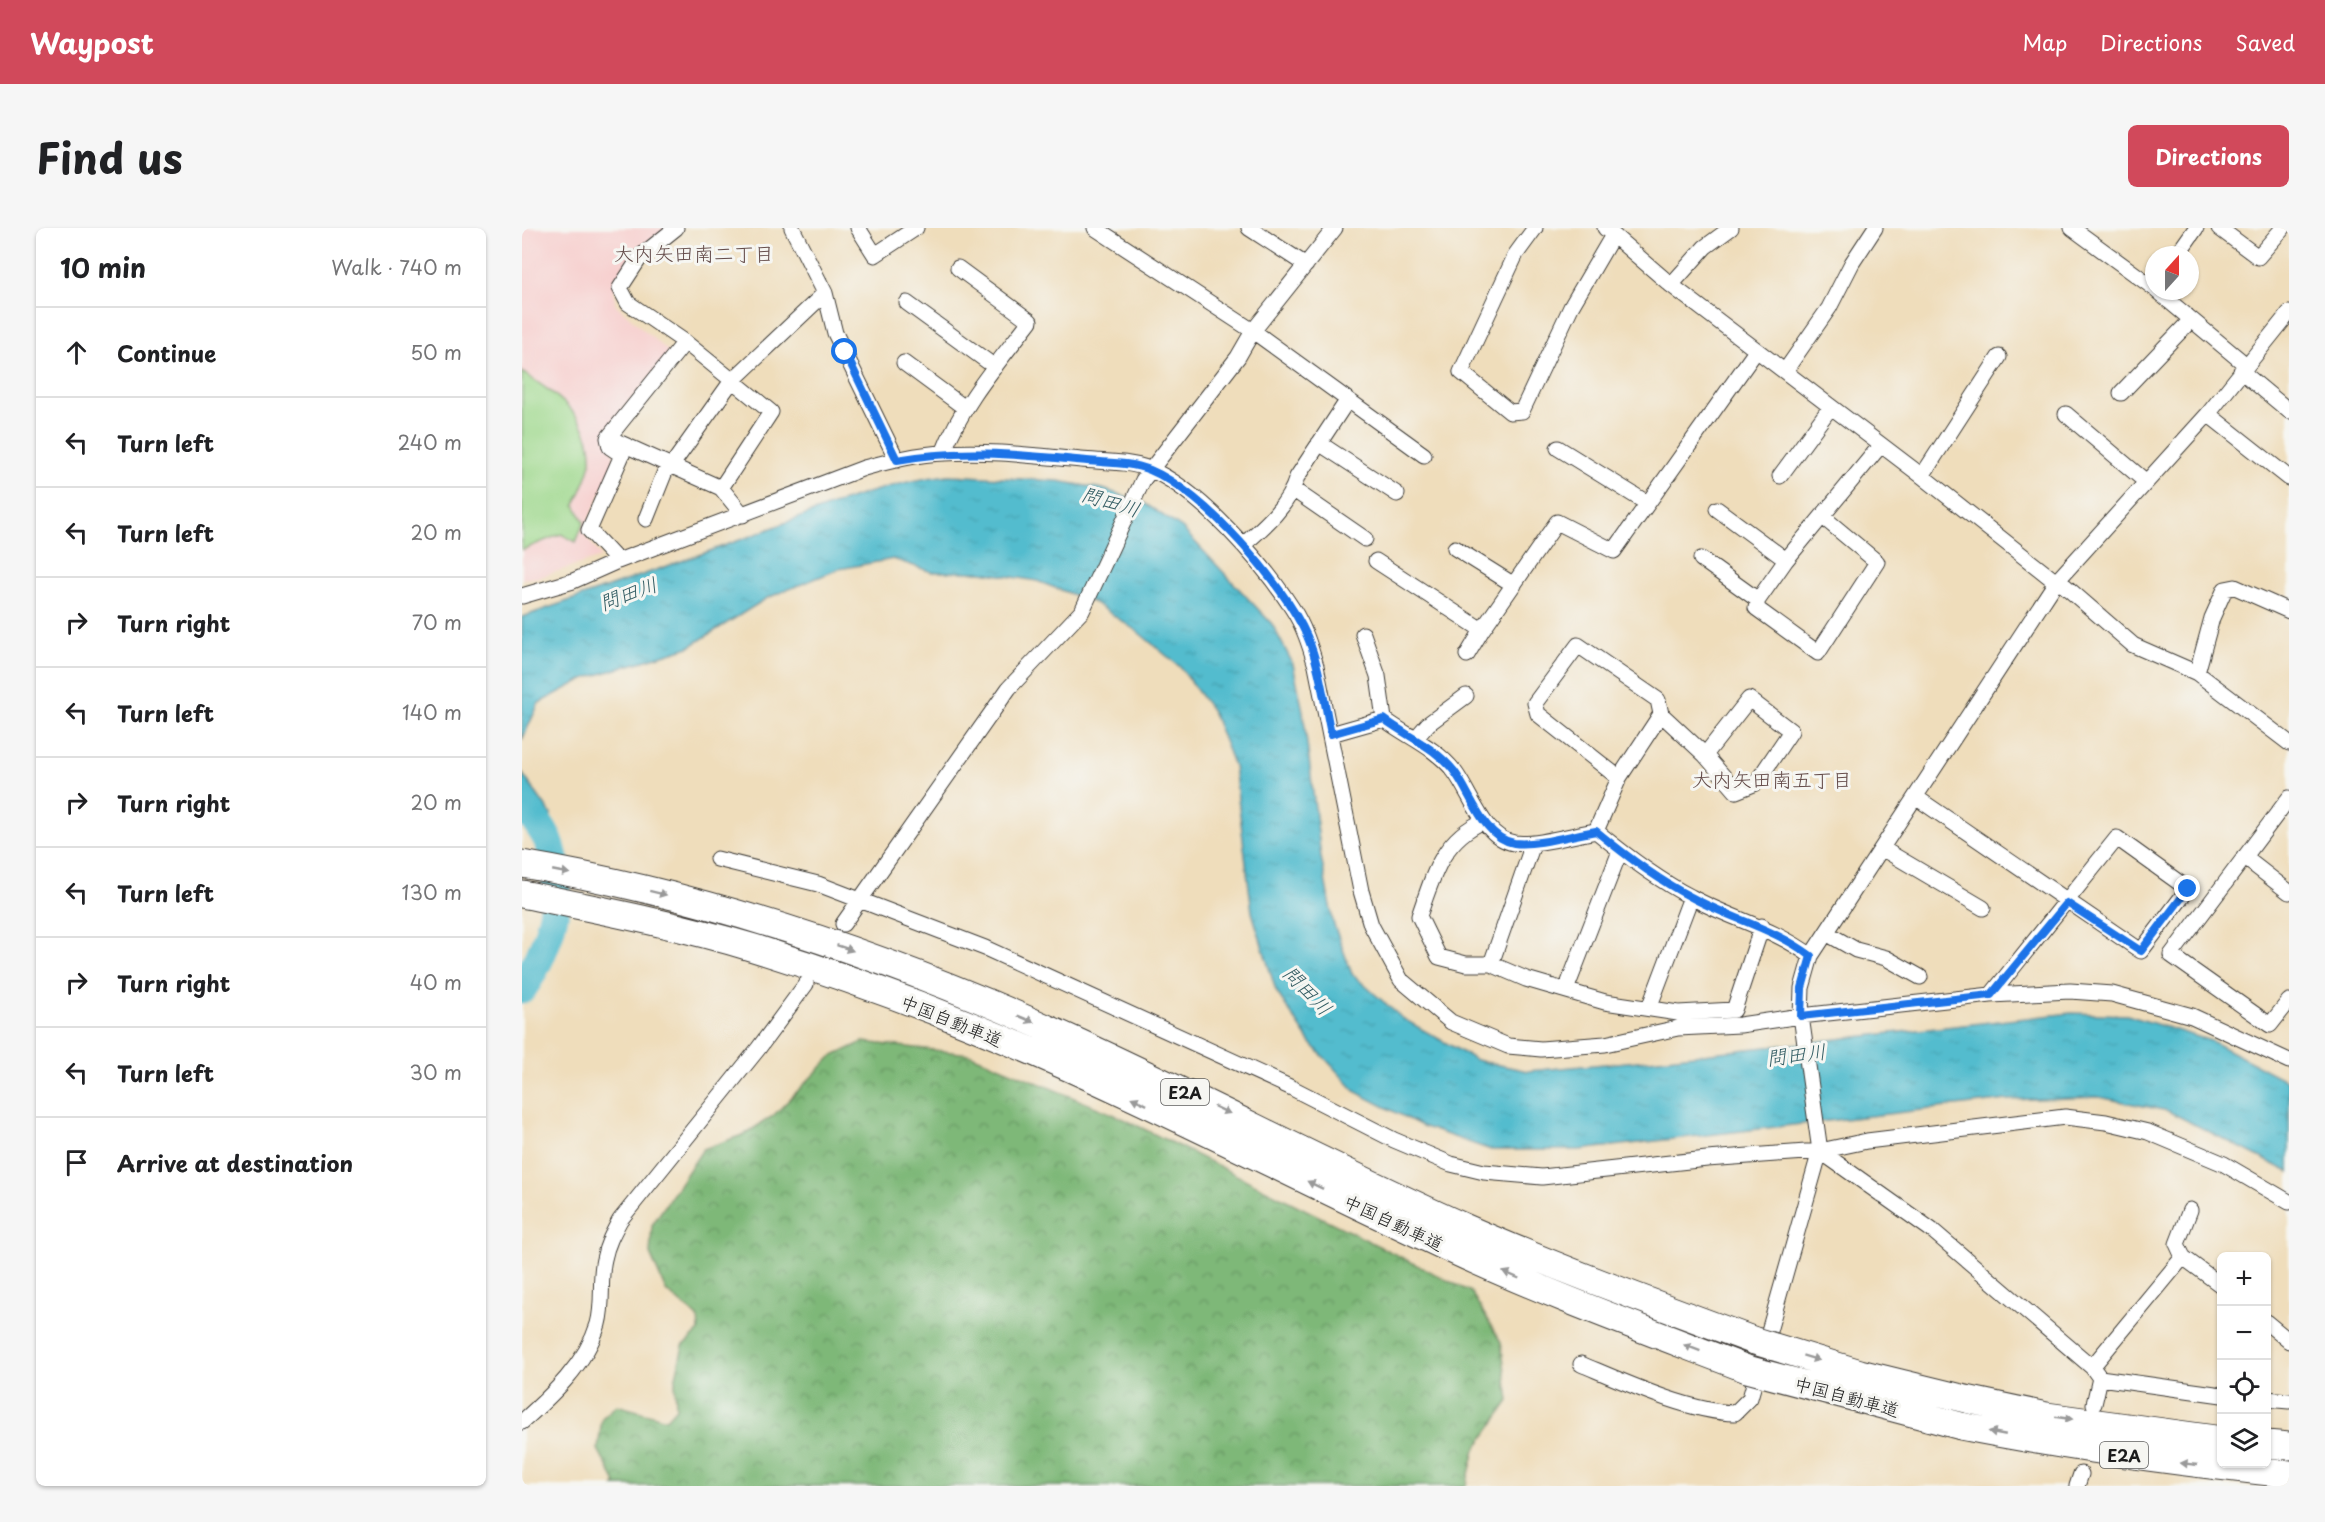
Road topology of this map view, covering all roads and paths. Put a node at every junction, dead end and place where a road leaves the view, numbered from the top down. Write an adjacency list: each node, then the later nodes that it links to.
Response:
1 (676, 228): 27 (street)
2 (792, 228): 21 (street)
3 (858, 228): 4 (street)
4 (916, 228)
5 (1095, 228): 26 (street)
6 (1249, 228): 17 (street)
7 (1335, 228): 17 (street)
8 (1535, 228): 15 (street)
9 (1731, 228): 20 (street)
10 (1875, 228): 33 (street)
11 (2072, 228): 19 (street)
12 (2196, 228): 16 (street)
13 (2219, 228): 14 (street)
14 (2283, 228)
15 (1609, 232): 20 (street)
16 (2183, 246)
17 (1306, 265): 26 (street)
18 (957, 268): 31 (street)
19 (2145, 281)
20 (1671, 285): 28 (street)
21 (825, 294): 34 (street); 48 (street)
22 (2167, 300): 25 (street)
23 (907, 303): 31 (street)
24 (2289, 313): 32 (street)
25 (2190, 321): 32 (street); 35 (street)
26 (1253, 331): 36 (street); 50 (street)
27 (685, 342): 34 (street); 68 (street)
28 (1756, 351): 33 (street); 58 (street)
29 (1999, 357): 52 (street)
30 (904, 363): 37 (street)
31 (995, 367): 37 (street)
32 (2244, 368): 39 (street); 41 (street)
33 (1785, 371): 38 (street)
34 (731, 382): 49 (street); 55 (street)
35 (2121, 393)
36 (1347, 401): 43 (street); 47 (street)
37 (965, 408): 46 (street)
38 (1830, 408): 44 (street); 51 (street)
39 (2289, 411)
40 (2066, 414): 54 (street)
41 (2208, 414): 53 (street); 54 (street)
42 (616, 441): 49 (street)
43 (1319, 443): 56 (street); 57 (street)
44 (1880, 446): 52 (street); 61 (street)
45 (1558, 448): 58 (street)
46 (943, 453): 48 (street); 50 (street)
47 (1424, 454)
48 (897, 460): 60 (street)
49 (670, 465): 55 (street); 62 (street)
50 (1147, 475): 64 (street); 100 (street)
51 (1780, 476)
52 (1922, 476): 70 (street)
53 (2289, 478)
54 (2145, 481): 70 (street)
55 (721, 488): 60 (street)
56 (1294, 490): 63 (street); 64 (street)
57 (1397, 494)
58 (1647, 503): 71 (street)
59 (1716, 509): 67 (street)
60 (743, 515): 68 (street)
61 (1823, 517): 67 (street); 73 (street)
62 (646, 519)
63 (1365, 539)
64 (1243, 545): 82 (street)
65 (1455, 549): 71 (street)
66 (1701, 559): 73 (street)
67 (1786, 560): 73 (street)
68 (618, 561): 72 (street)
69 (1376, 561): 75 (street)
70 (2056, 582): 78 (street); 87 (street)
71 (1514, 585): 75 (street)
72 (522, 596)
73 (1758, 600)
74 (2289, 611): 78 (street)
75 (1482, 630): 77 (street)
76 (1363, 634): 81 (street)
77 (1467, 655)
78 (2198, 673): 84 (street)
79 (1466, 696): 83 (street)
80 (1661, 714): 85 (street); 86 (street); 86 (street)
81 (1384, 719): 82 (street); 83 (street)
82 (1331, 734): 114 (street)
83 (1416, 738): 89 (street)
84 (2289, 743)
85 (1705, 755): 85 (street)
86 (1619, 777): 90 (street)
87 (1917, 798): 92 (street); 101 (street)
88 (2289, 798): 94 (street)
89 (1484, 821): 91 (street); 107 (street)
90 (1596, 831): 91 (street); 93 (street)
91 (1533, 844): 107 (street)
92 (1883, 849): 102 (street); 105 (street)
93 (1620, 851): 99 (street); 110 (street)
94 (2244, 857): 97 (street); 112 (street)
95 (717, 859): 100 (street)
96 (522, 864): 130 (highway, 中国自動車道 / E2A, one-way to 130, bridge)
97 (2289, 892)
98 (522, 894): 133 (highway, 中国自動車道 / E2A, one-way to 98, bridge)
99 (1691, 897): 104 (street); 113 (street)
100 (858, 900): 103 (street); 116 (street)
101 (2067, 903): 101 (street); 111 (street)
102 (1983, 908)
103 (843, 924)
104 (1762, 926): 106 (street); 113 (street)
105 (1828, 934): 106 (street); 108 (street)
106 (1811, 956): 114 (street)
107 (1491, 964): 110 (street)
108 (1920, 976)
109 (806, 984): 129 (street)
110 (1566, 990): 113 (street)
111 (1991, 995): 114 (street); 115 (street)
112 (2289, 1001)
113 (1649, 1008)
114 (1801, 1020): 116 (street)
115 (2289, 1060)
116 (1818, 1147): 117 (street); 123 (street); 124 (street)
117 (2289, 1202)
118 (2190, 1210): 119 (street)
119 (2183, 1257): 120 (street); 124 (street)
120 (2217, 1282)
121 (2271, 1326): 122 (street)
122 (2289, 1341)
123 (1581, 1364)
124 (2096, 1372): 125 (street); 128 (street)
125 (2217, 1394)
126 (2271, 1400): 127 (street)
127 (2289, 1401)
128 (2094, 1404)
129 (522, 1422)
130 (2217, 1439)
131 (2271, 1444): 132 (highway)
132 (2289, 1446)
133 (2289, 1474)

